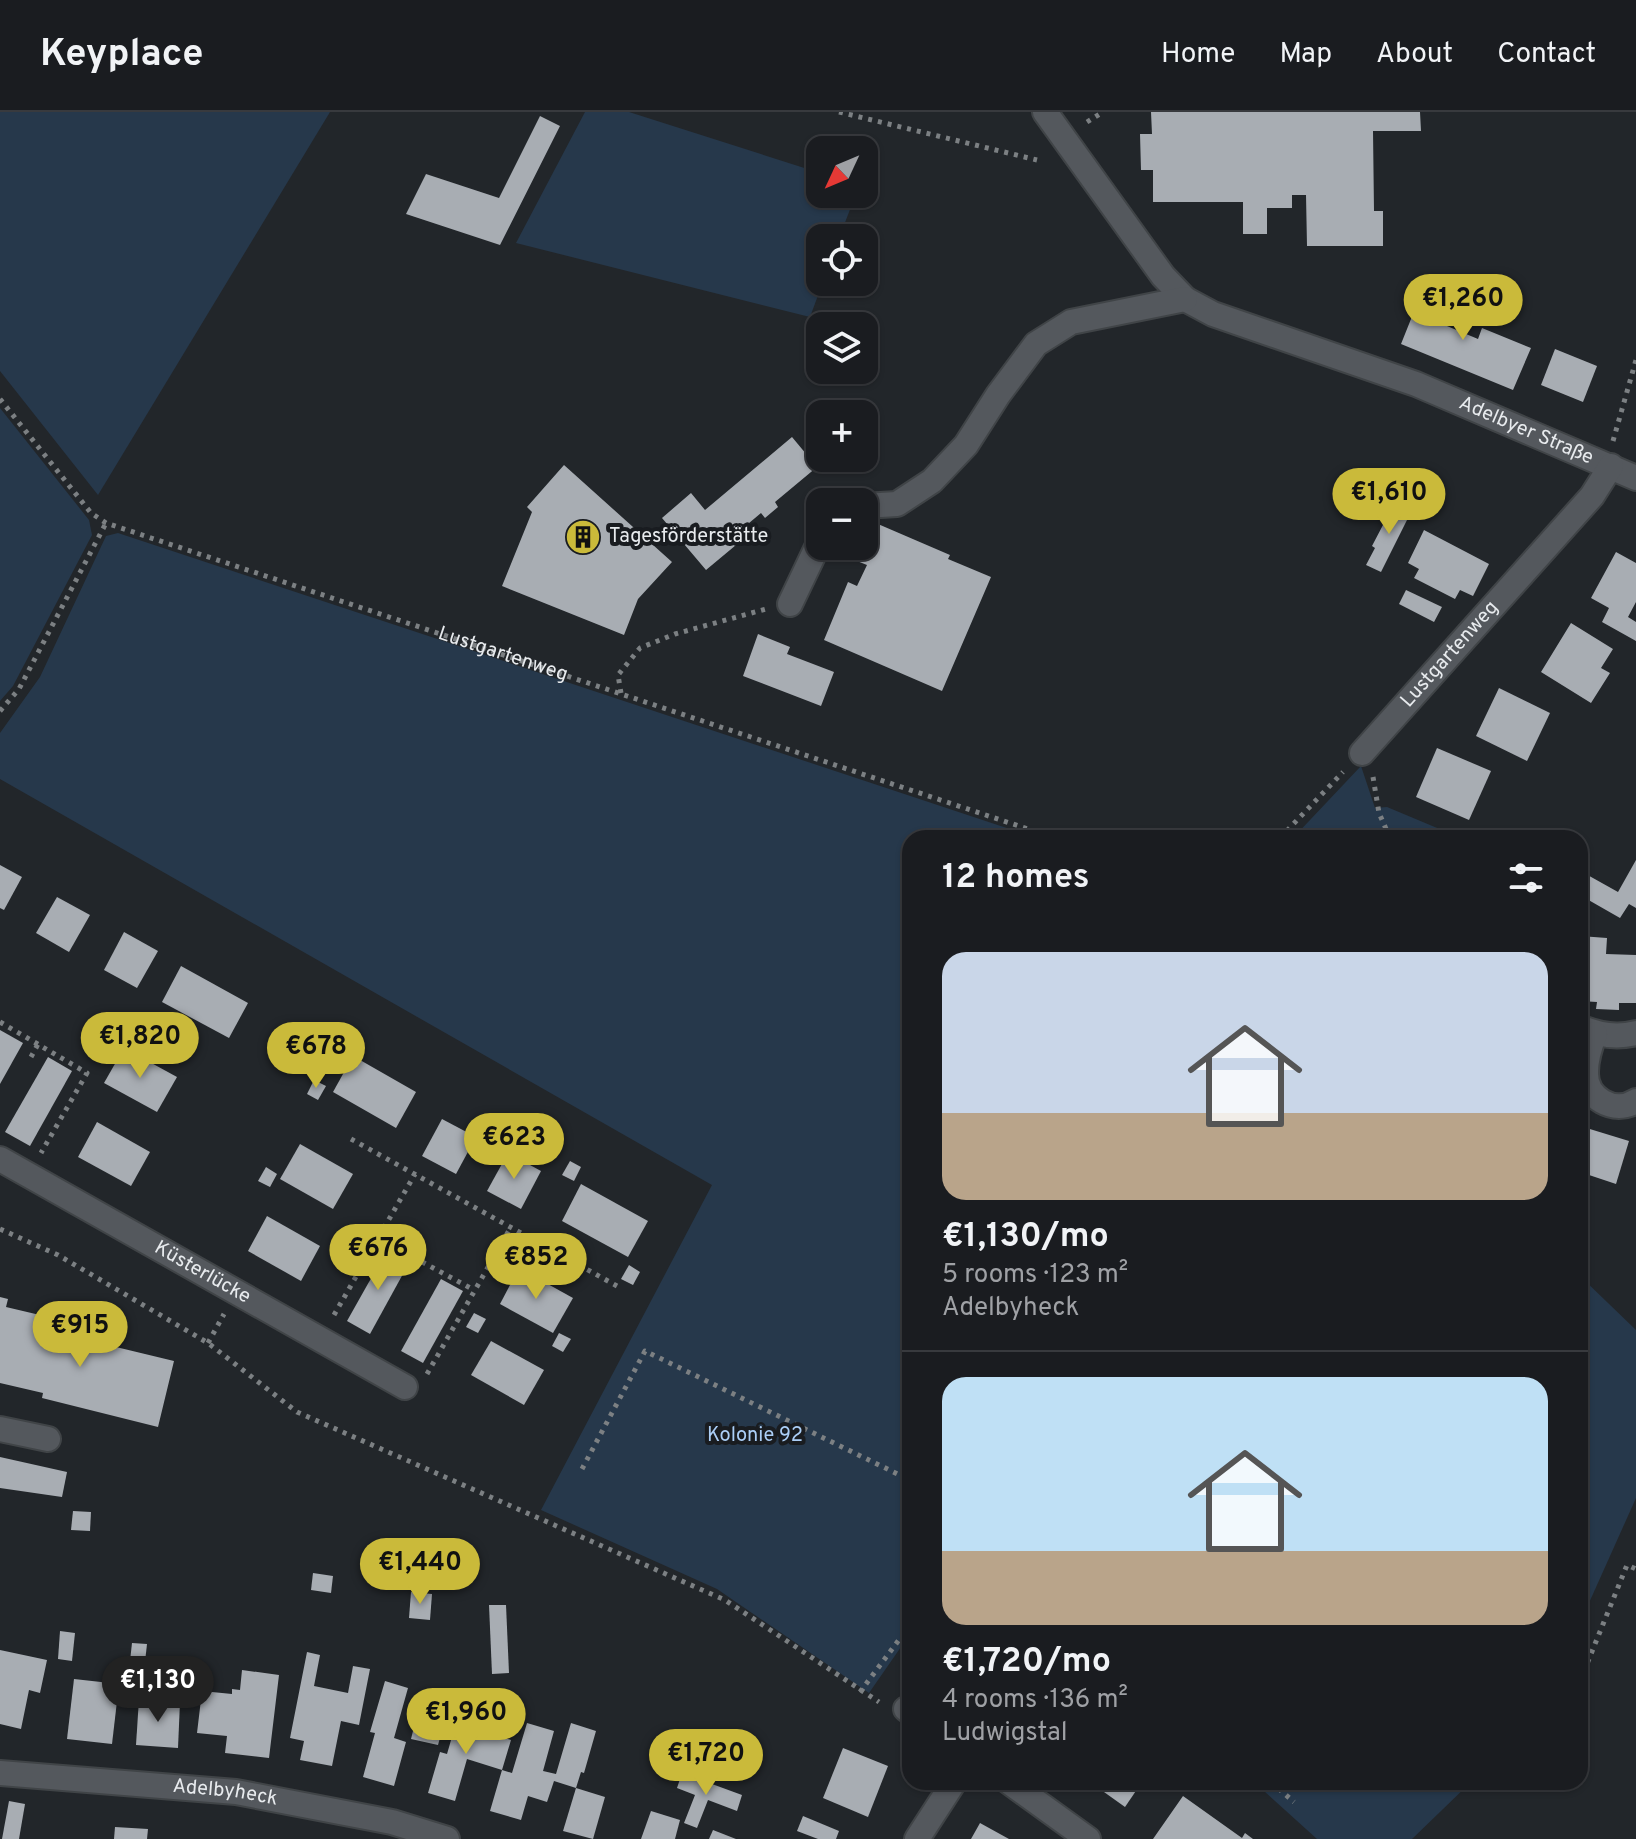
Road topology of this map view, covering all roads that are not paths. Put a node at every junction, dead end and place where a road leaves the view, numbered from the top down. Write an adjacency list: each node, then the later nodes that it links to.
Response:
1 (1045, 112): 2 (street)
2 (1185, 299): 3 (street, Adelbyer Straße); 5 (street)
3 (1611, 466): 4 (street, Adelbyer Straße); 8 (street, Lustgartenweg)
4 (1636, 478)
5 (878, 505)
6 (811, 560): 7 (street)
7 (790, 604)
8 (1362, 753)
9 (1588, 1030): 10 (street); 11 (street)
10 (1636, 1033)
11 (1588, 1052)
12 (1588, 1083): 13 (street)
13 (1636, 1101)
14 (0, 1159): 15 (street, Küsterlücke)
15 (405, 1387)
16 (0, 1429): 17 (street)
17 (48, 1439)
18 (0, 1773): 21 (street, Adelbyheck)
19 (949, 1790): 22 (street)
20 (1020, 1790): 23 (street)
21 (447, 1839)
22 (917, 1839)
23 (1088, 1839)

